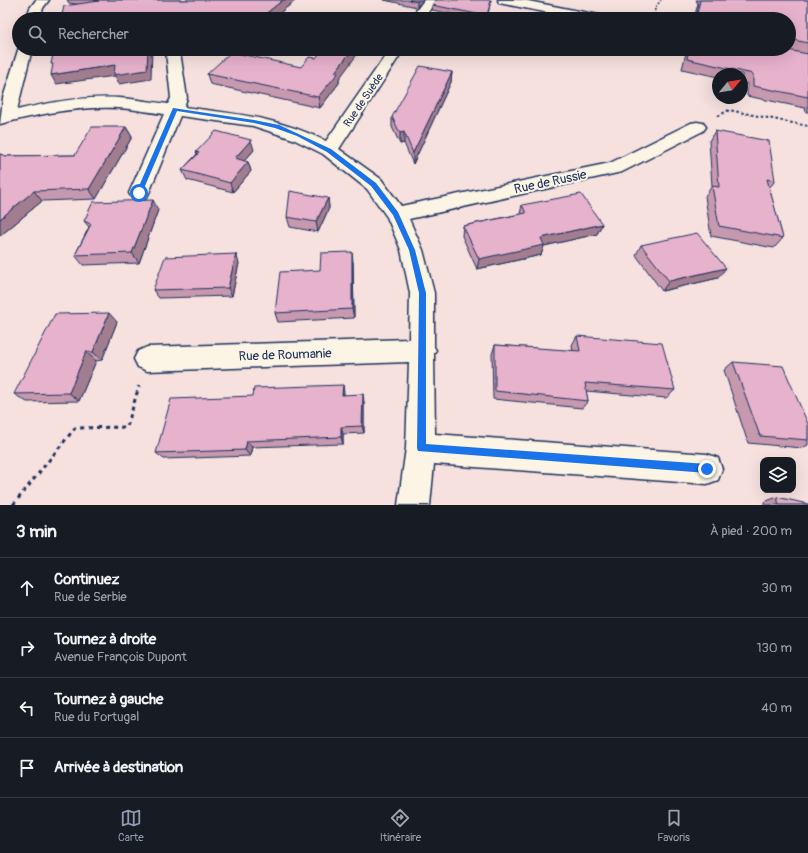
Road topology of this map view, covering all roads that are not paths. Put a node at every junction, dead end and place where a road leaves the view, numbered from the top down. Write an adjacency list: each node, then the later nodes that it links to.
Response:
1 (43, 0): 4 (street)
2 (430, 0): 5 (street)
3 (504, 0): 6 (street)
4 (35, 12)
5 (422, 12)
6 (565, 12)
7 (23, 56): 11 (street)
8 (174, 56): 10 (street)
9 (392, 56): 13 (street, Rue de Suède)
10 (175, 110): 11 (street); 13 (street); 14 (street)
11 (4, 118)
12 (697, 127): 15 (street, Rue de Russie)
13 (329, 150): 15 (street)
14 (139, 193)
15 (396, 214): 16 (street)
16 (423, 350): 17 (street, Rue de Roumanie); 18 (street)
17 (147, 359)
18 (421, 448): 19 (street); 20 (street)
19 (707, 469)
20 (414, 505)

